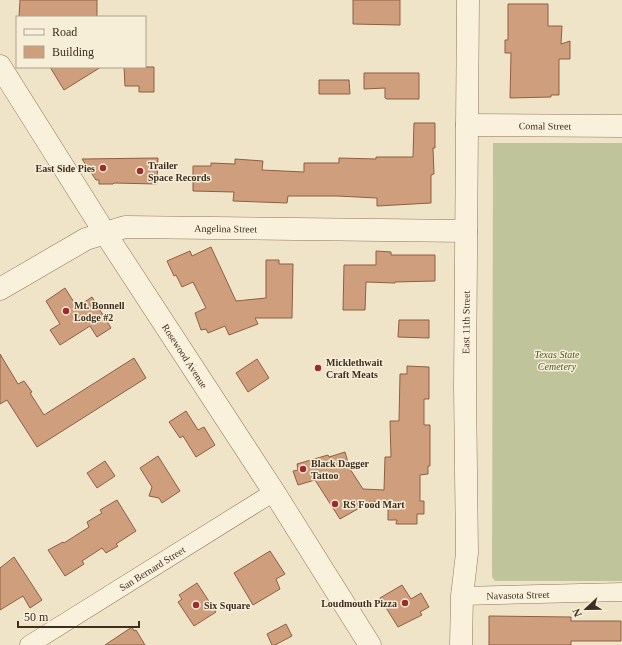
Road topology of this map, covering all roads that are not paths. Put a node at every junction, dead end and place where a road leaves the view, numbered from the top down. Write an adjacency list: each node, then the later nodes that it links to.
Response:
1 (468, 0): 3 (street, East 11th Street)
2 (0, 66): 6 (street, Rosewood Avenue)
3 (467, 125): 4 (street, Comal Street); 5 (street, East 11th Street)
4 (622, 126)
5 (466, 231): 6 (street, Angelina Street); 10 (street, East 11th Street)
6 (105, 233): 7 (street, Angelina Street); 8 (street, Rosewood Avenue)
7 (0, 289)
8 (274, 492): 11 (street, San Bernard Street); 12 (street, Rosewood Avenue)
9 (622, 592): 10 (street, Navasota Street)
10 (462, 596): 13 (street, East 11th Street)
11 (29, 645)
12 (370, 645)
13 (461, 645)

